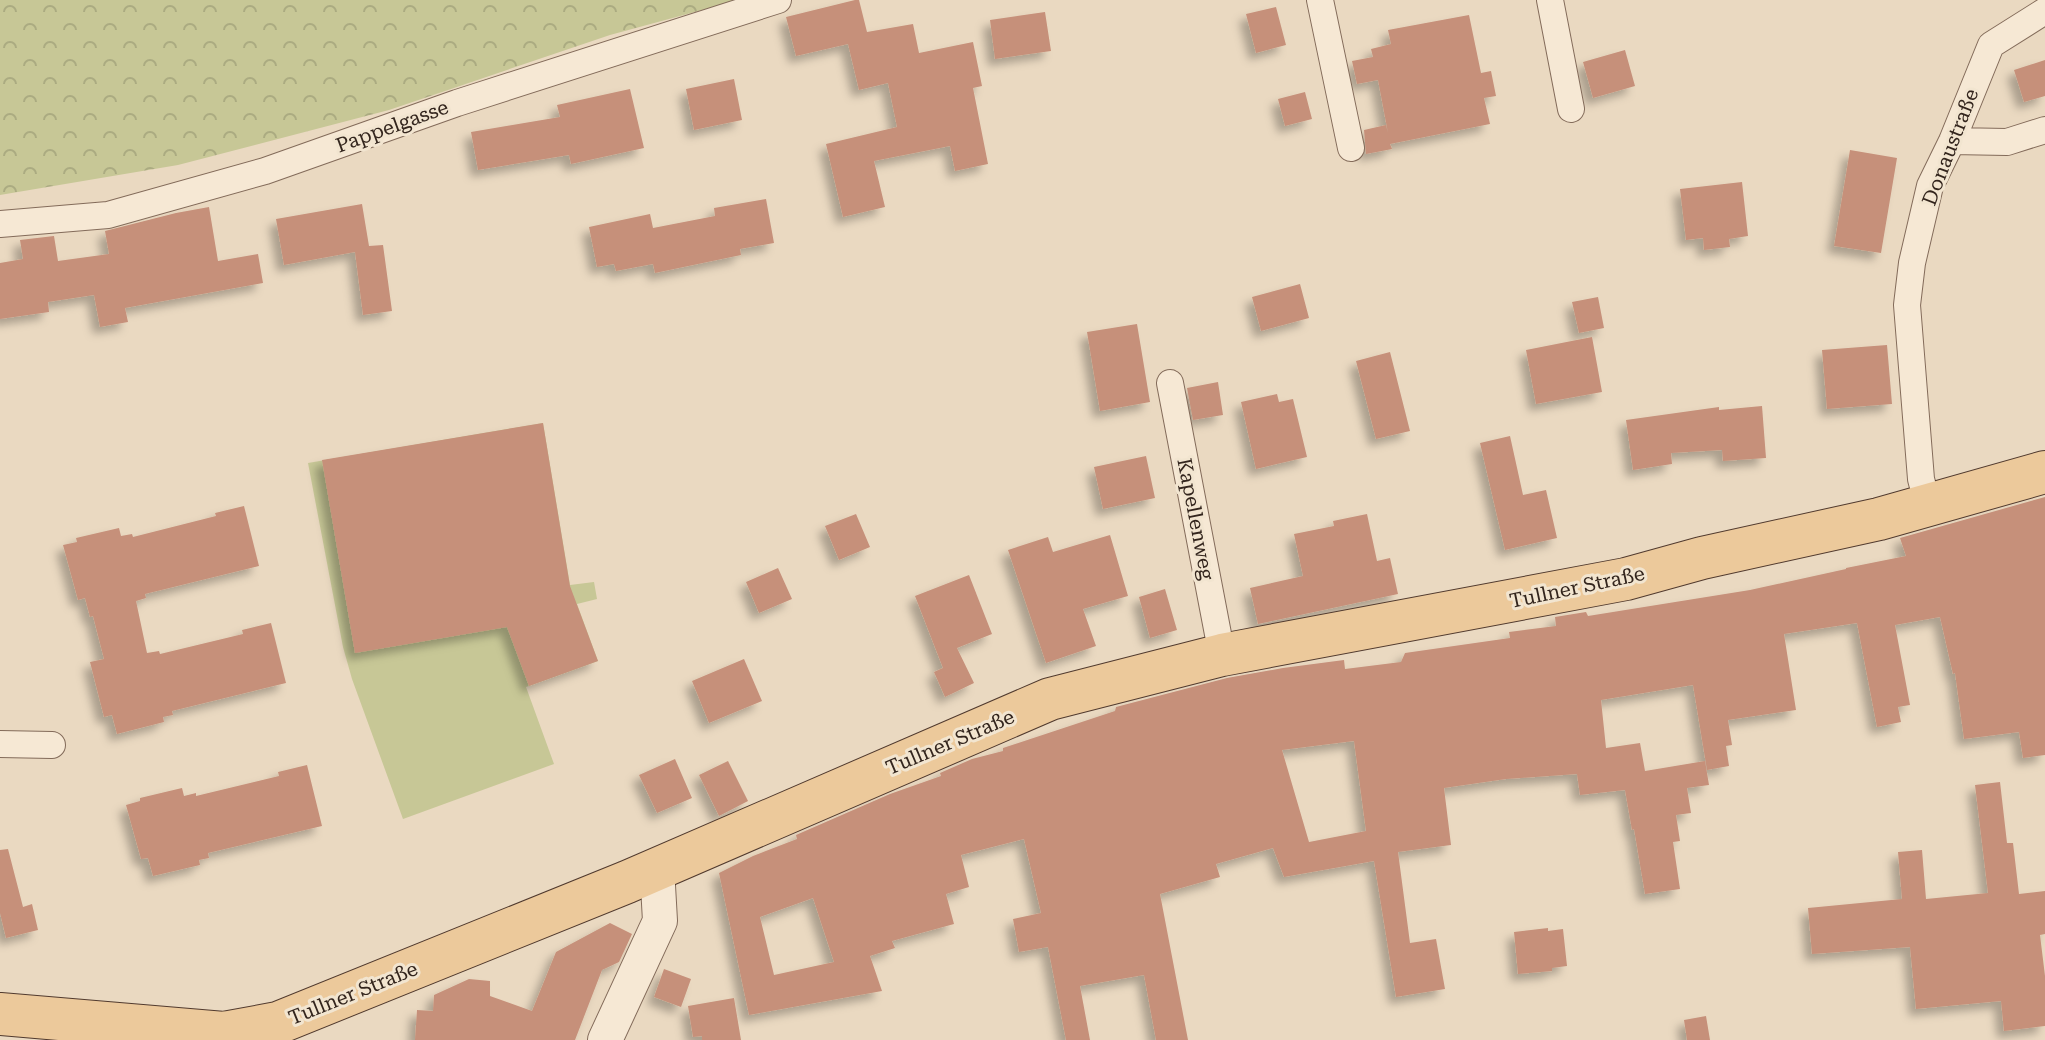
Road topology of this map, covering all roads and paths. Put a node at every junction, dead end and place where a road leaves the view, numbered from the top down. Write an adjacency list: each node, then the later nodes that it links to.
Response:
1 (778, 0): 9 (street, Pappelgasse)
2 (1320, 0): 8 (street)
3 (1550, 0): 5 (street)
4 (2045, 11): 7 (street, Donaustraße)
5 (1571, 109)
6 (2045, 130): 7 (street)
7 (1952, 141): 12 (street, Donaustraße)
8 (1351, 148)
9 (0, 224)
10 (1170, 383): 13 (street, Kapellenweg)
11 (2045, 472): 12 (main road, Tullner Straße)
12 (1928, 506): 13 (main road, Tullner Straße)
13 (1222, 655): 16 (main road, Tullner Straße)
14 (0, 744): 15 (street)
15 (52, 745)
16 (657, 868): 17 (main road, Tullner Straße); 18 (street)
17 (0, 1014)
18 (605, 1040)

